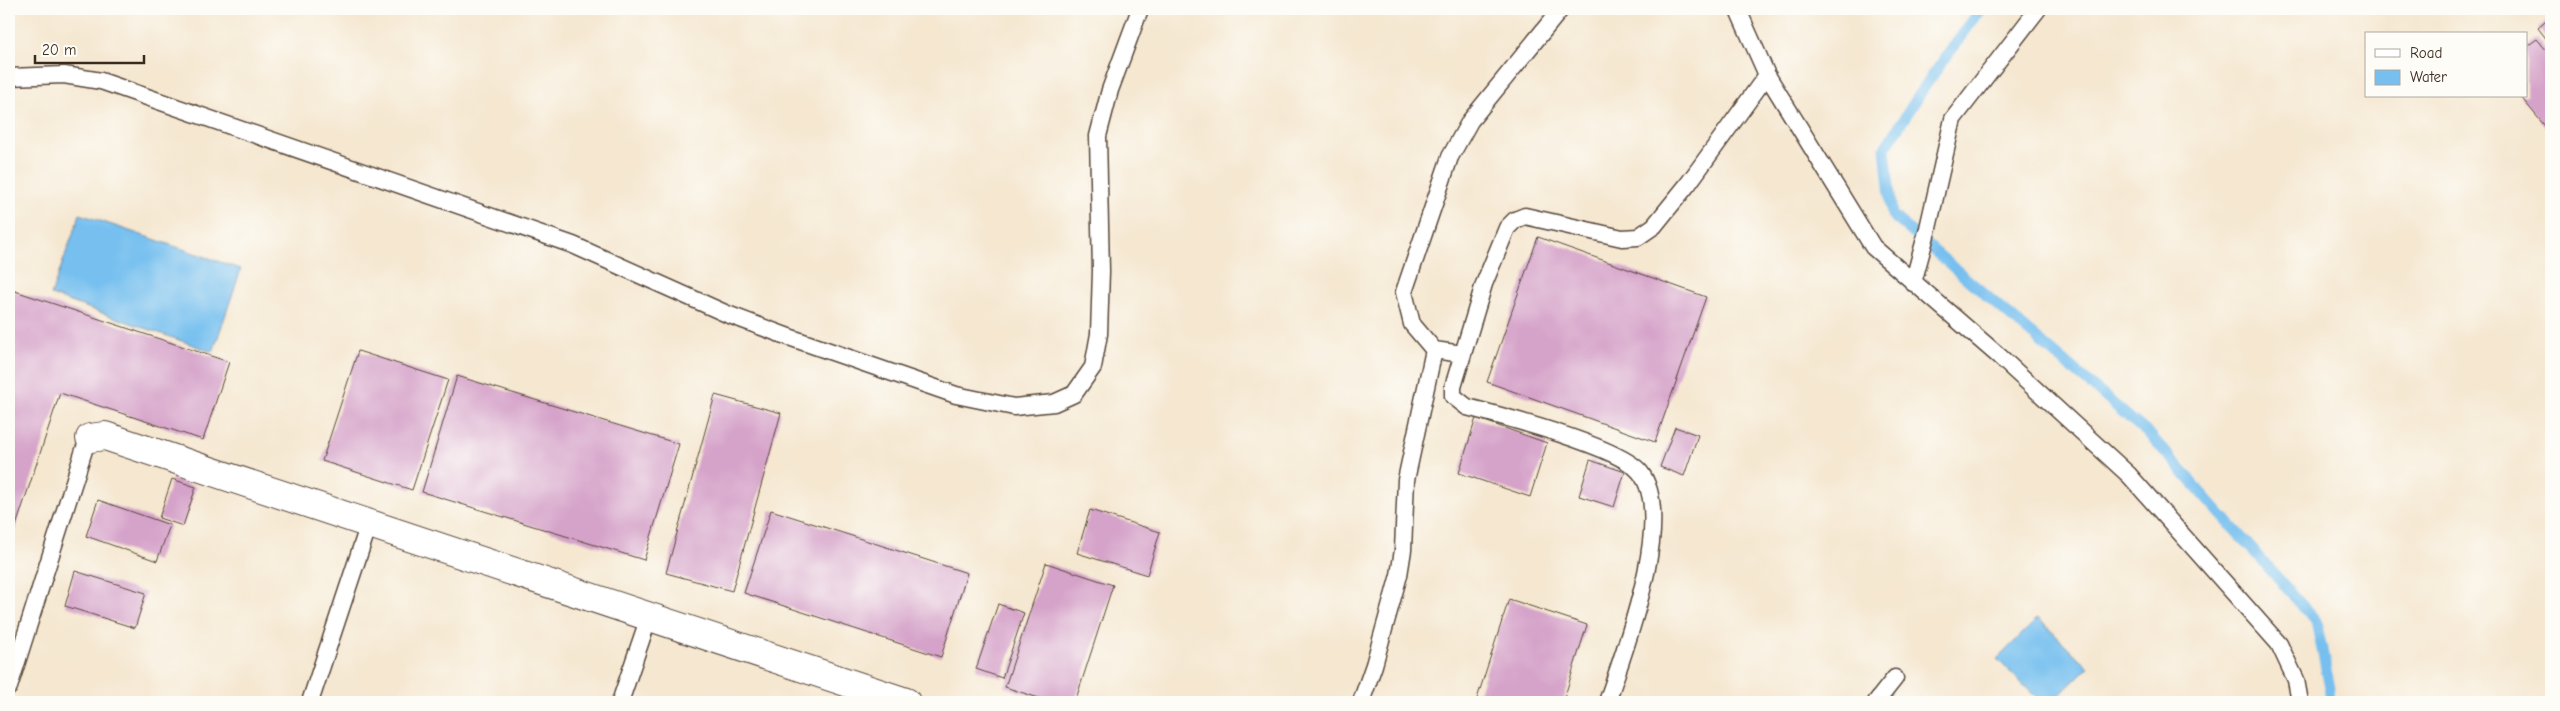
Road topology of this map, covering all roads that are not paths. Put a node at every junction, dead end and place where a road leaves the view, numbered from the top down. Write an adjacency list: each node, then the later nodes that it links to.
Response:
1 (1140, 9): 6 (lane)
2 (1561, 9): 8 (lane)
3 (2038, 9): 7 (lane)
4 (1738, 10): 5 (lane)
5 (1767, 74): 7 (lane); 9 (lane)
6 (9, 77)
7 (1912, 282): 21 (lane)
8 (1434, 350): 9 (lane); 18 (lane)
9 (1462, 354): 19 (lane)
10 (90, 438): 11 (street); 14 (lane)
11 (369, 524): 12 (street); 15 (lane)
12 (648, 617): 16 (lane); 17 (street)
13 (1895, 678): 20 (lane)
14 (9, 687)
15 (310, 702)
16 (620, 702)
17 (906, 702)
18 (1361, 702)
19 (1607, 702)
20 (1876, 702)
21 (2300, 702)

